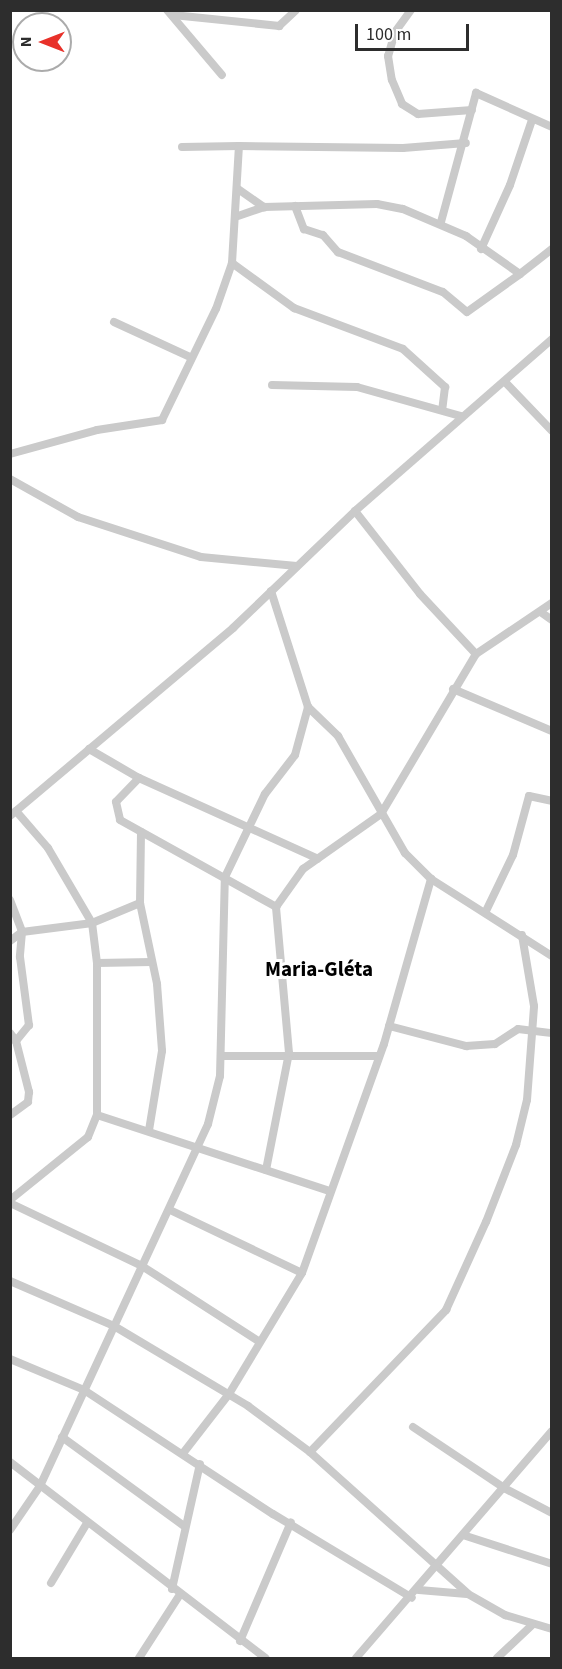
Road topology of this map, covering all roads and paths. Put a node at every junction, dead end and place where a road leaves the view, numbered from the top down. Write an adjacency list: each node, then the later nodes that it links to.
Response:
1 (296, 10): 3 (street)
2 (411, 10): 5 (street)
3 (170, 13): 4 (street)
4 (222, 75)
5 (472, 110): 6 (street); 8 (street)
6 (532, 120): 7 (street); 16 (street)
7 (552, 127)
8 (465, 143): 9 (street); 15 (street)
9 (239, 146): 10 (street); 11 (street)
10 (182, 147)
11 (238, 189): 13 (street); 14 (street)
12 (295, 206): 13 (street); 15 (street); 19 (street)
13 (264, 207): 14 (street)
14 (238, 216): 18 (street)
15 (441, 222): 16 (street)
16 (481, 249): 19 (street)
17 (552, 249): 19 (street)
18 (232, 263): 22 (street); 25 (street)
19 (520, 274)
20 (114, 322): 22 (street)
21 (552, 339): 23 (street)
22 (190, 357): 28 (street)
23 (505, 382): 26 (street); 27 (street)
24 (272, 385): 25 (street)
25 (442, 410): 26 (street)
26 (461, 416): 30 (street)
27 (552, 431)
28 (10, 453)
29 (10, 479): 31 (street)
30 (355, 511): 31 (street); 36 (street)
31 (297, 566): 32 (street)
32 (271, 591): 38 (street); 40 (street)
33 (552, 603): 34 (street)
34 (542, 613): 35 (street); 36 (street)
35 (552, 620)
36 (476, 654): 37 (street)
37 (453, 689): 39 (street); 44 (street)
38 (308, 707): 44 (street); 45 (street)
39 (552, 731)
40 (89, 749): 41 (street); 43 (street)
41 (139, 778): 45 (street); 46 (street)
42 (552, 801): 53 (street)
43 (13, 814): 54 (street)
44 (381, 814): 47 (street); 49 (street)
45 (249, 826): 47 (street); 48 (street)
46 (141, 832): 48 (street); 51 (street)
47 (318, 859): 52 (street)
48 (225, 877): 52 (street); 66 (street)
49 (431, 879): 53 (street); 61 (street)
50 (10, 900): 55 (street)
51 (140, 903): 54 (street); 59 (street)
52 (276, 907): 65 (street)
53 (486, 911): 56 (street)
54 (92, 923): 55 (street); 60 (street)
55 (22, 932): 57 (street); 64 (street)
56 (522, 935): 58 (street); 62 (street)
57 (10, 941)
58 (552, 956)
59 (152, 962): 60 (street); 70 (street)
60 (97, 963): 69 (street)
61 (389, 1026): 62 (street); 67 (street)
62 (531, 1028): 63 (street); 88 (street)
63 (552, 1033)
64 (13, 1037): 68 (street)
65 (289, 1053): 66 (street); 67 (street); 72 (street)
66 (221, 1056): 71 (street)
67 (379, 1056): 73 (street)
68 (10, 1115)
69 (97, 1115): 70 (street); 74 (street)
70 (149, 1130): 71 (street)
71 (199, 1147): 72 (street); 75 (street)
72 (266, 1170): 73 (street)
73 (330, 1191): 77 (street)
74 (10, 1202): 76 (street)
75 (170, 1210): 76 (street); 77 (street)
76 (142, 1266): 79 (street); 80 (street)
77 (302, 1273): 80 (street)
78 (10, 1281): 79 (street)
79 (114, 1326): 82 (street); 83 (street)
80 (260, 1342): 83 (street)
81 (10, 1359): 82 (street)
82 (84, 1390): 86 (street); 87 (street)
83 (229, 1394): 87 (street); 88 (street)
84 (413, 1427): 92 (street)
85 (552, 1431): 92 (street)
86 (62, 1437): 91 (street); 96 (street)
87 (184, 1452): 90 (street)
88 (310, 1452): 100 (street)
89 (10, 1462): 91 (street)
90 (200, 1464): 94 (street); 96 (street)
91 (40, 1486): 95 (street); 97 (street)
92 (504, 1488): 93 (street); 98 (street)
93 (552, 1513)
94 (291, 1522): 105 (street); 108 (street)
95 (87, 1523): 101 (street); 103 (street)
96 (184, 1526): 103 (street)
97 (10, 1530)
98 (466, 1536): 99 (street); 100 (street)
99 (552, 1564)
100 (440, 1566): 102 (street); 104 (street)
101 (51, 1583)
102 (419, 1590): 104 (street); 105 (street)
103 (175, 1592): 108 (street); 109 (street)
104 (468, 1594): 106 (street)
105 (412, 1598): 111 (street)
106 (532, 1625): 107 (street); 112 (street)
107 (552, 1629)
108 (240, 1641): 110 (street)
109 (139, 1659)
110 (265, 1659)
111 (356, 1659)
112 (497, 1659)

